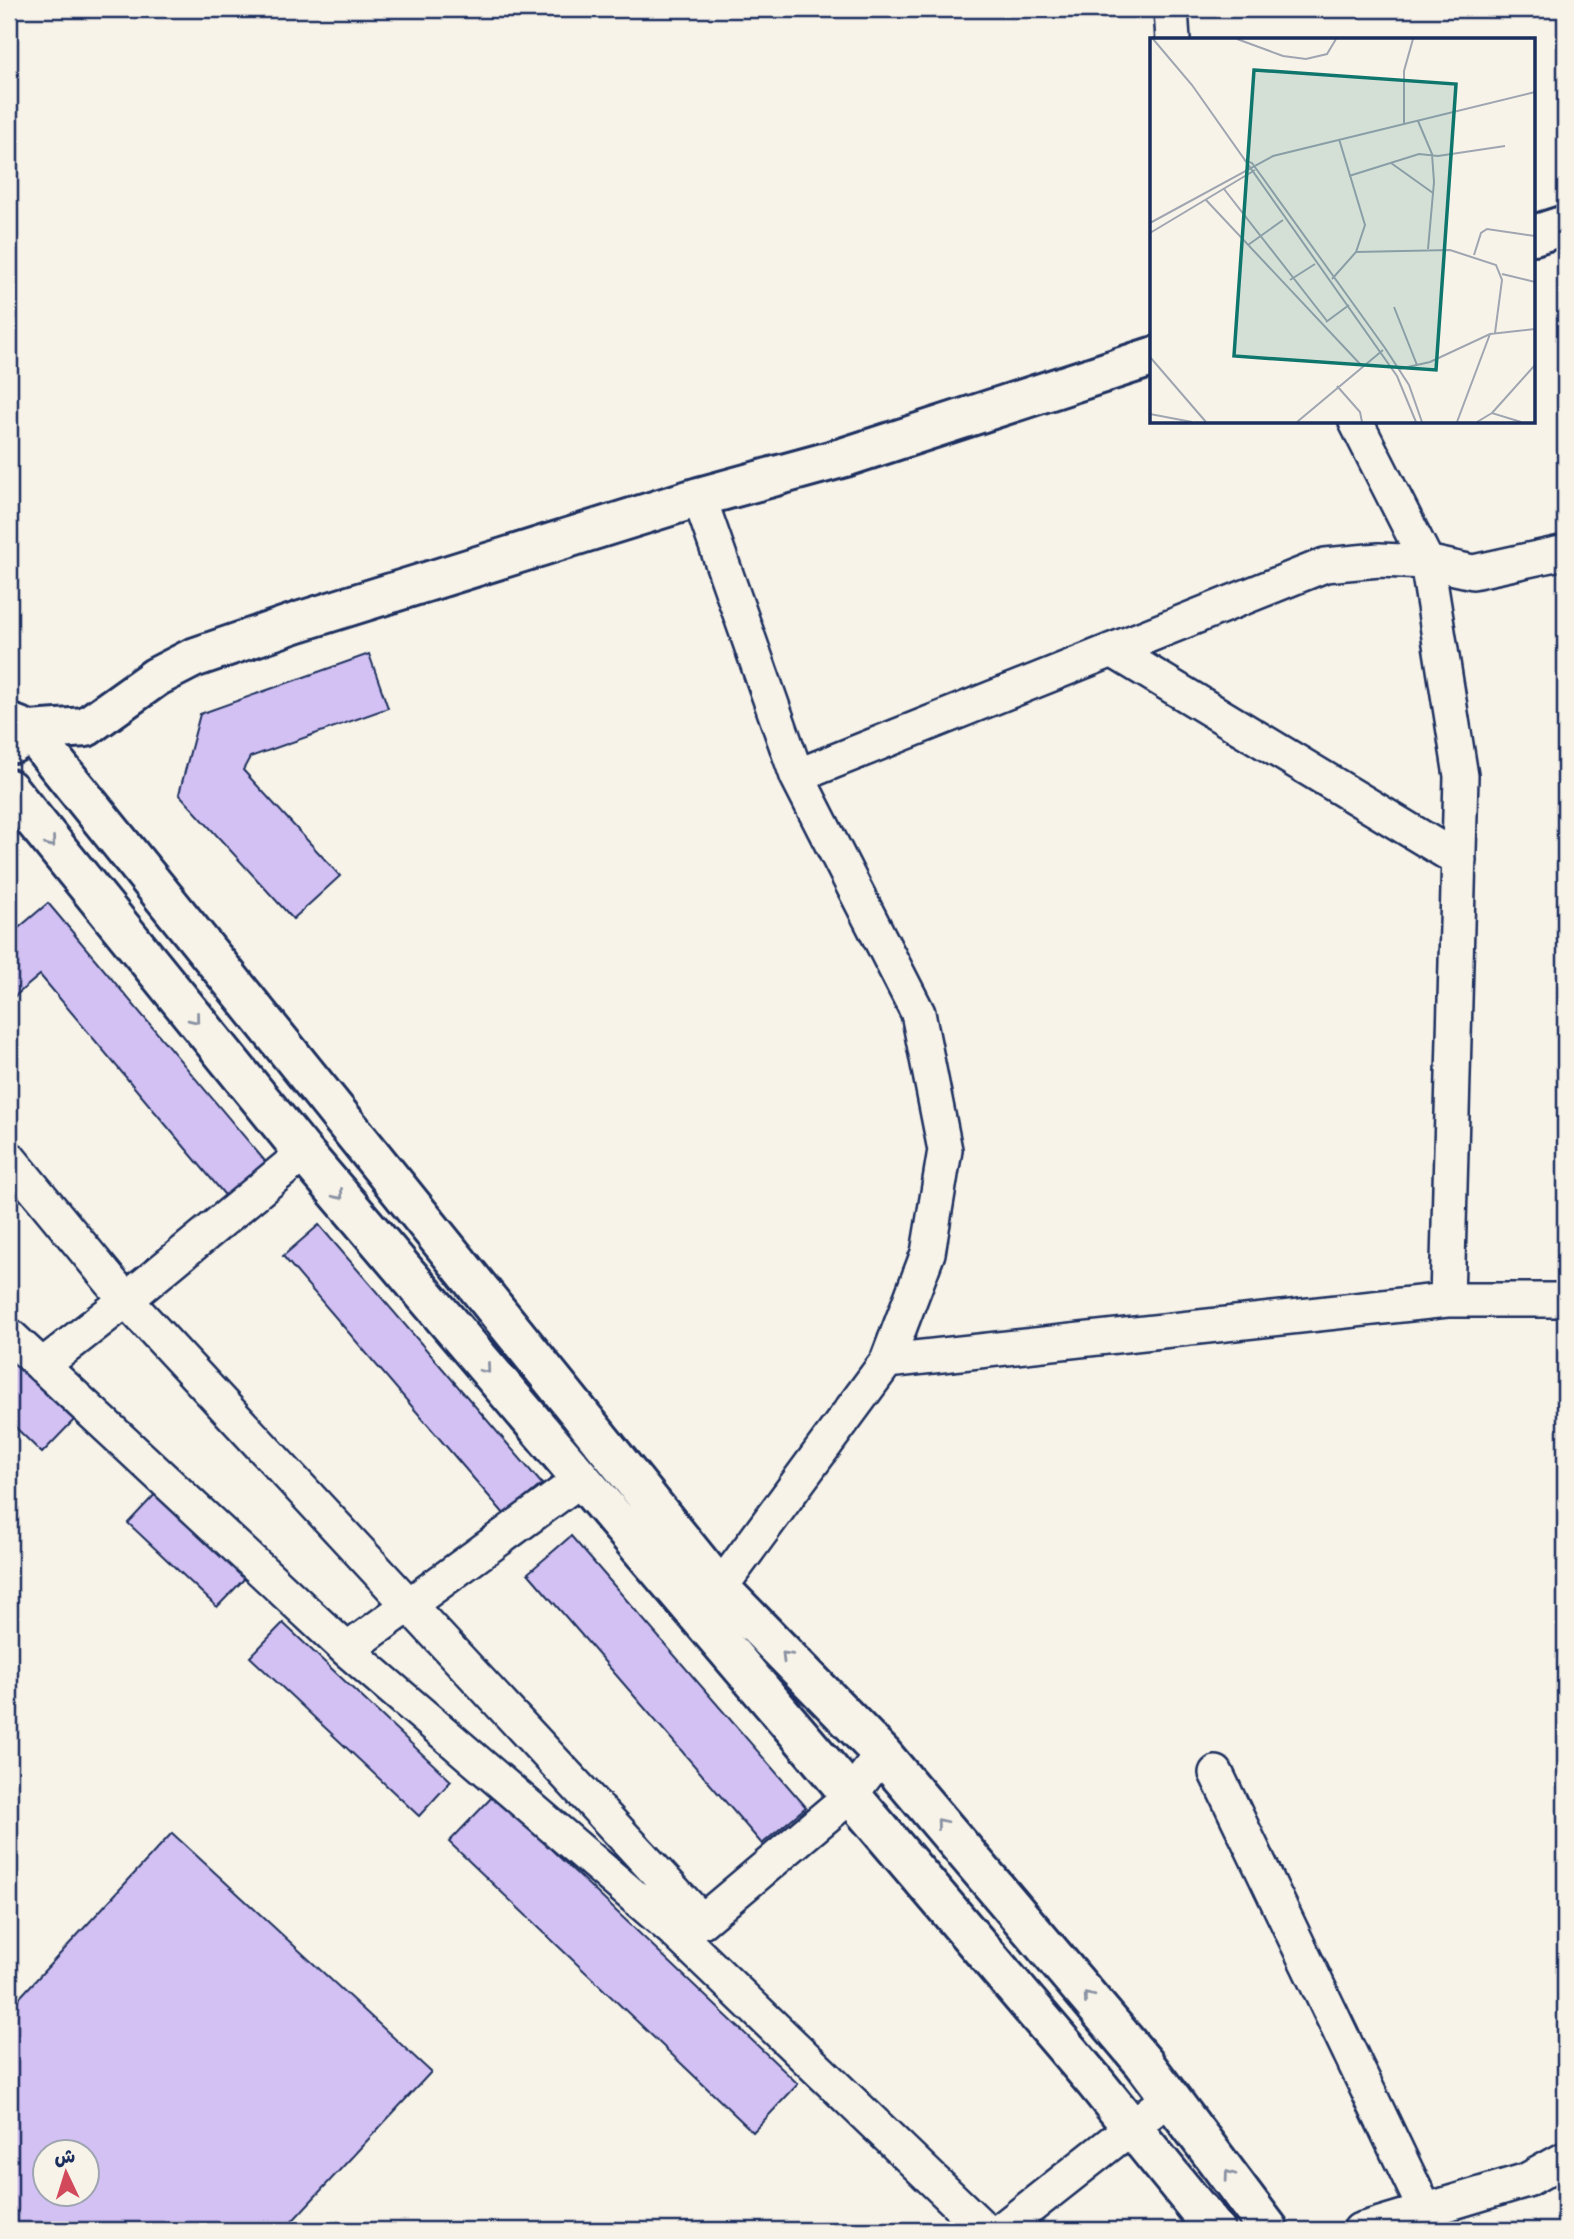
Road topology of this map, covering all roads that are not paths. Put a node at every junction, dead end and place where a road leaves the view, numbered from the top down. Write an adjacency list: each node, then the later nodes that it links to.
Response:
1 (1171, 9): 2 (street)
2 (1173, 38)
3 (1565, 225): 4 (main road)
4 (1536, 234)
5 (1150, 358): 7 (main road)
6 (1357, 424): 9 (street)
7 (698, 497): 11 (main road); 14 (street)
8 (1565, 552): 9 (street)
9 (1427, 562): 10 (street); 16 (street)
10 (1112, 650): 14 (street); 16 (street)
11 (86, 727): 12 (main road); 13 (main road)
12 (16, 733): 13 (main road)
13 (65, 776): 15 (main road); 26 (main road)
14 (797, 776): 23 (street)
15 (14, 805): 17 (main road, one-way to 17)
16 (1459, 860): 20 (street)
17 (304, 1153): 19 (street); 25 (main road, one-way to 25)
18 (9, 1158): 19 (street)
19 (126, 1300): 24 (street); 27 (street)
20 (1447, 1300): 21 (street); 23 (street)
21 (1565, 1300)
22 (9, 1335): 24 (street)
23 (887, 1361): 26 (street)
24 (42, 1366): 28 (street)
25 (580, 1480): 27 (street); 31 (main road)
26 (720, 1588): 29 (main road, one-way to 26)
27 (407, 1605): 28 (street); 32 (street)
28 (347, 1650): 32 (street)
29 (882, 1754): 31 (street); 33 (main road, one-way to 29)
30 (1216, 1773): 36 (street)
31 (850, 1796): 32 (street); 34 (main road)
32 (687, 1926): 37 (street)
33 (1171, 2096): 34 (street); 40 (main road, one-way to 33)
34 (1132, 2127): 38 (street); 39 (main road)
35 (1565, 2159): 36 (street)
36 (1425, 2210): 41 (street)
37 (985, 2230)
38 (1001, 2230)
39 (1215, 2230)
40 (1269, 2230)
41 (1360, 2230)

